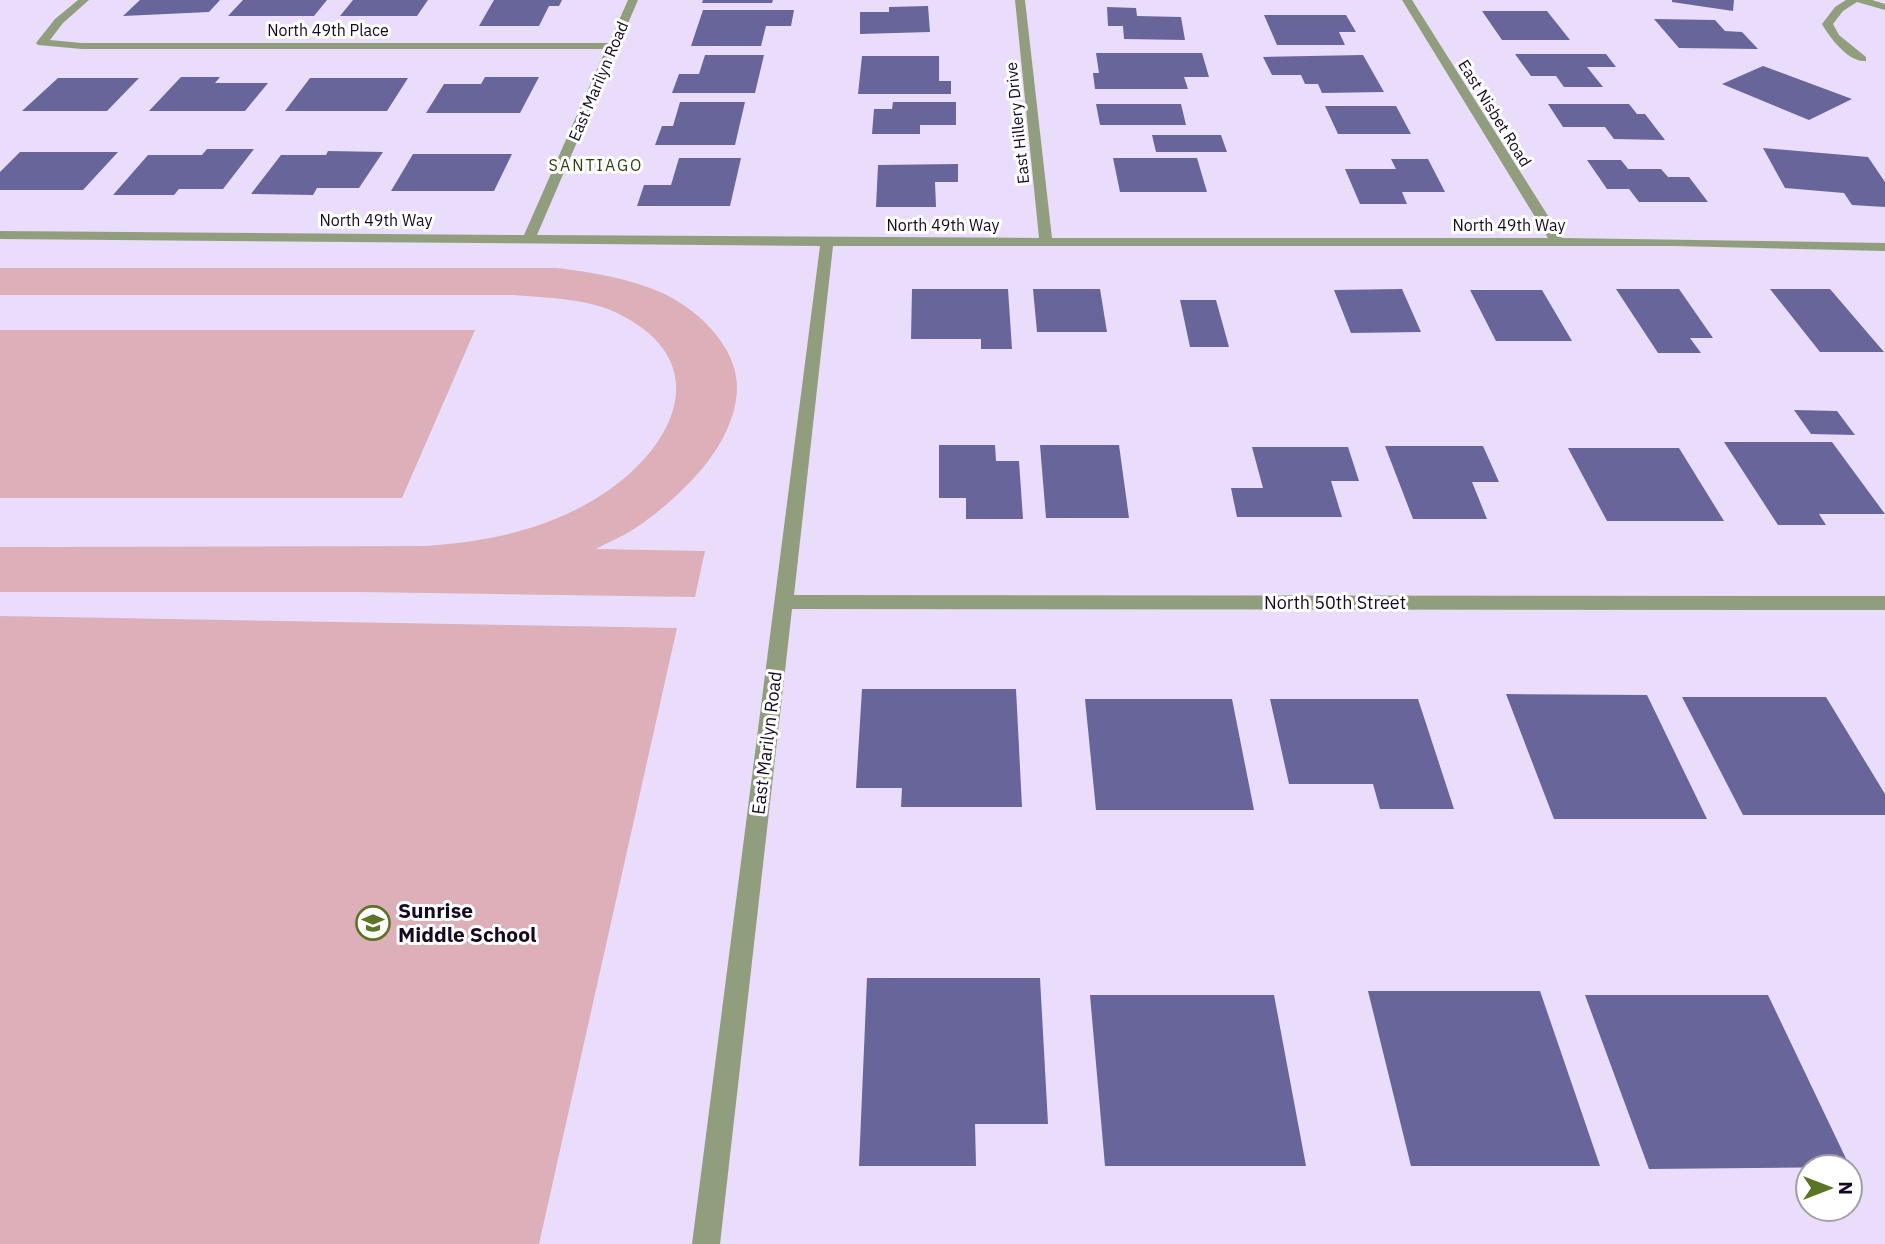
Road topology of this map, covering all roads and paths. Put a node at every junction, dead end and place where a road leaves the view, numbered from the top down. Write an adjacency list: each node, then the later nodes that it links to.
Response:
1 (83, 0): 8 (street, North 49th Place)
2 (633, 0): 8 (street, East Marilyn Road)
3 (1020, 0): 13 (street, East Hillery Drive)
4 (1407, 0): 14 (street, East Nisbet Road)
5 (1853, 0): 9 (street)
6 (1860, 0): 7 (street)
7 (1885, 7)
8 (613, 46): 11 (street, East Marilyn Road)
9 (1862, 59)
10 (0, 235): 11 (street, North 49th Way)
11 (529, 239): 12 (street, North 49th Way)
12 (827, 242): 13 (street, North 49th Way); 16 (street, East Marilyn Road)
13 (1046, 242): 14 (street, North 49th Way)
14 (1558, 243): 15 (street, North 49th Way)
15 (1885, 247)
16 (784, 602): 17 (street, North 50th Street); 18 (street, East Marilyn Road)
17 (1885, 603)
18 (706, 1244)

